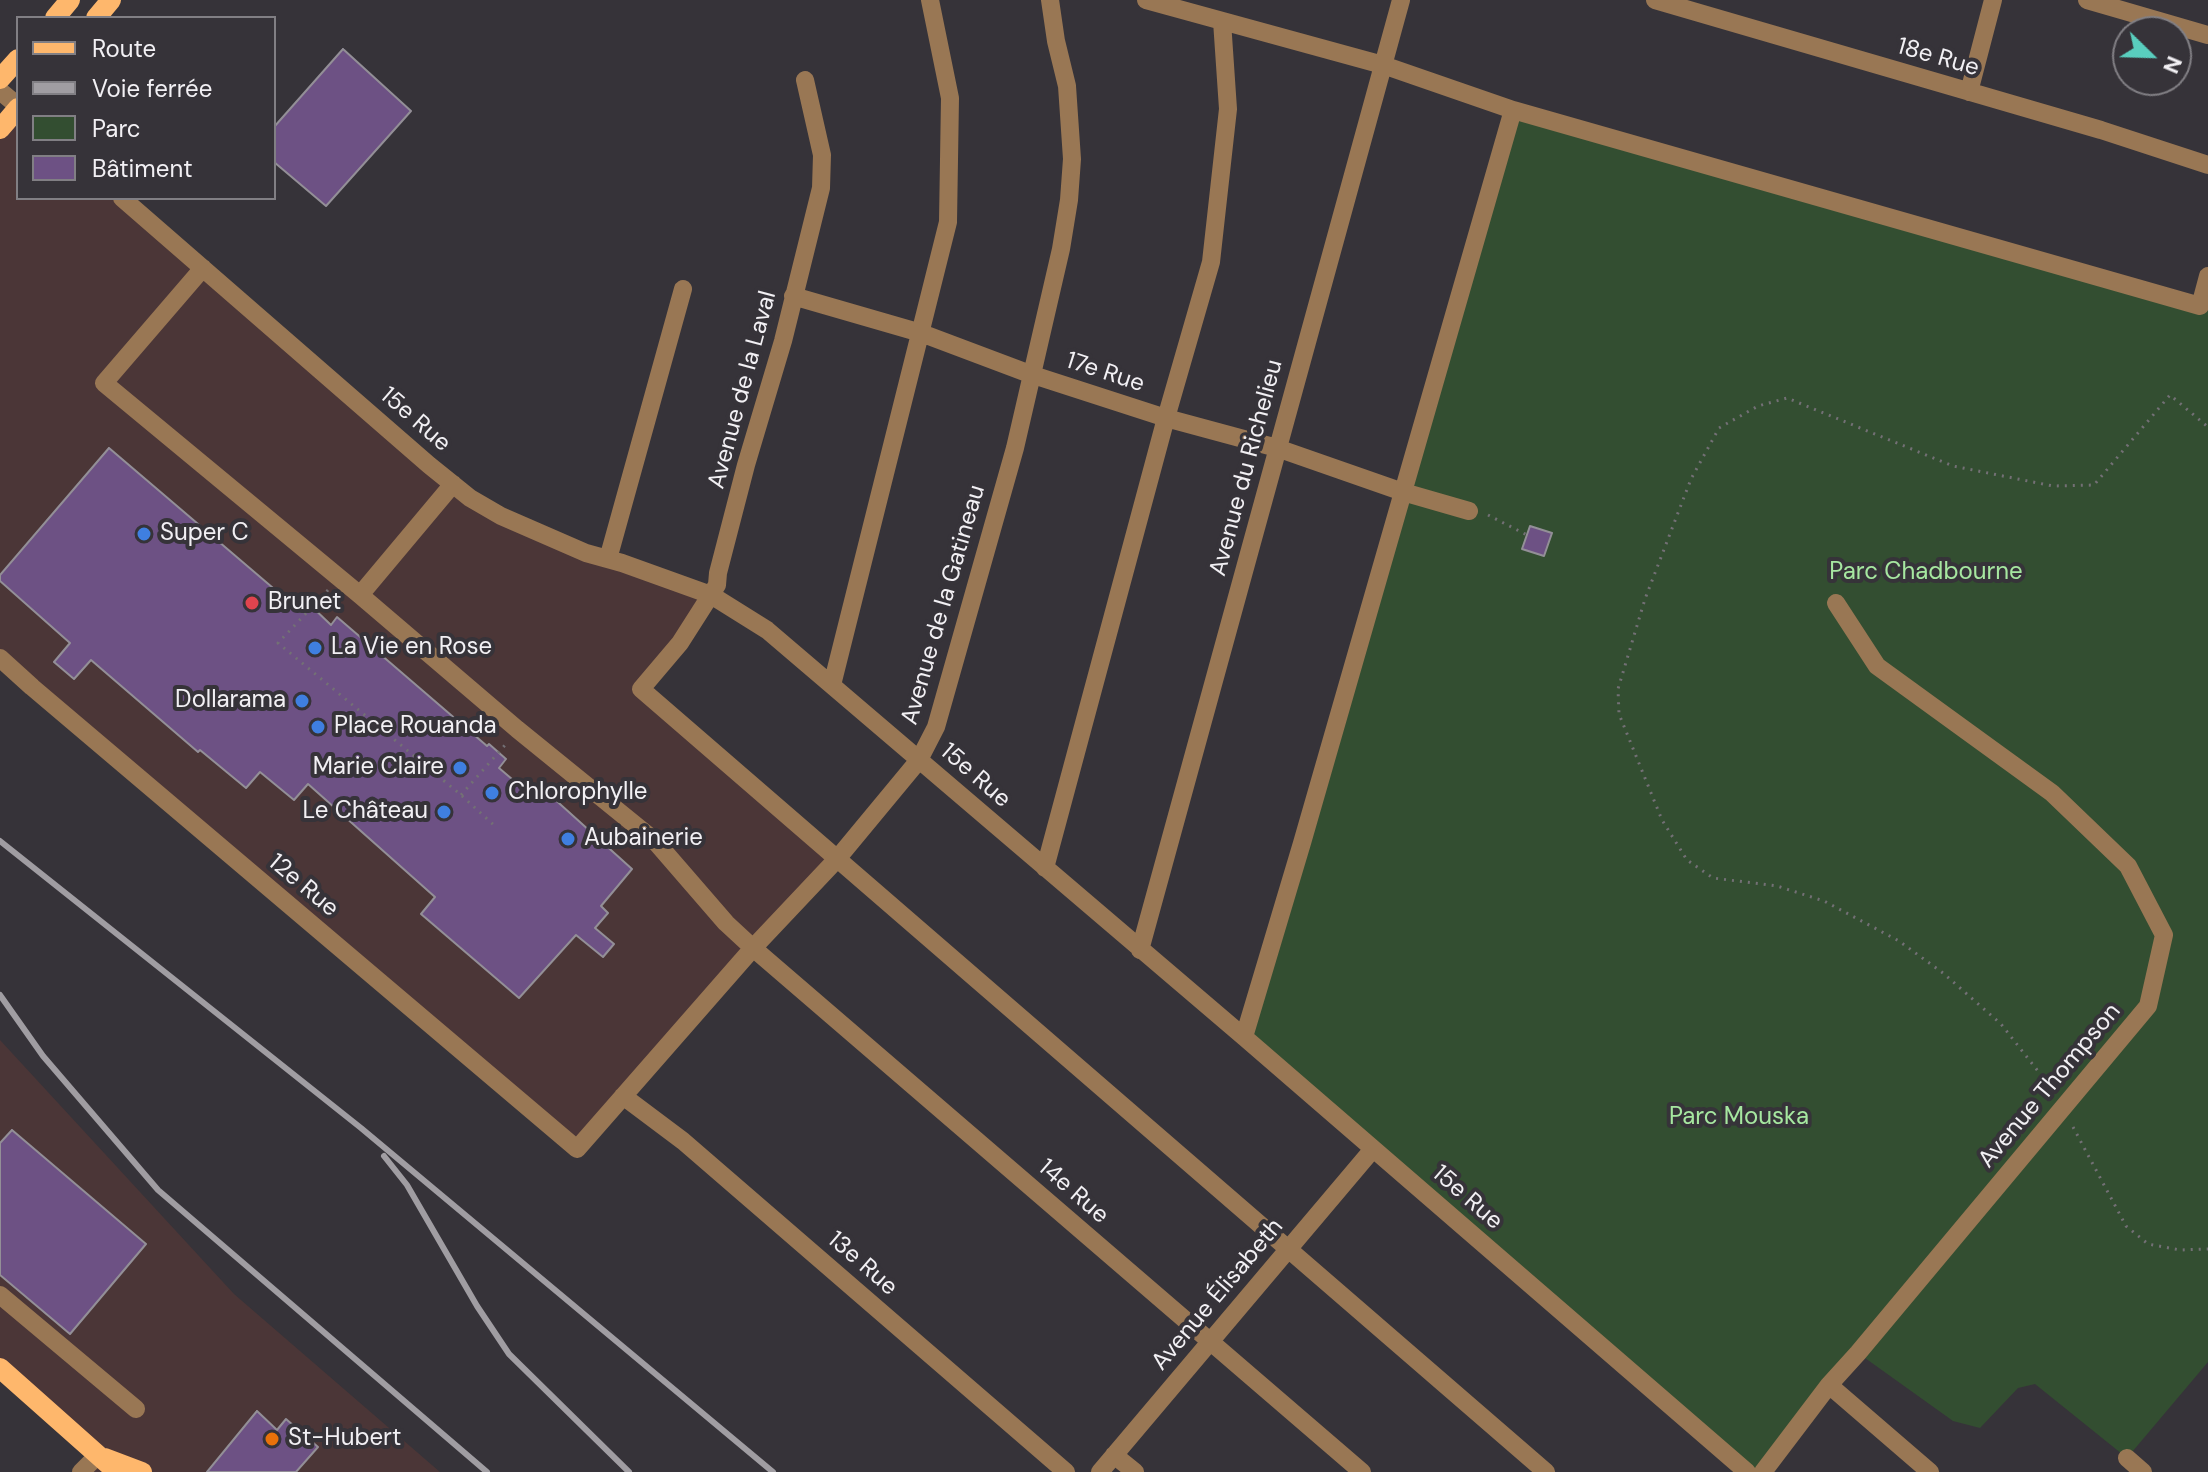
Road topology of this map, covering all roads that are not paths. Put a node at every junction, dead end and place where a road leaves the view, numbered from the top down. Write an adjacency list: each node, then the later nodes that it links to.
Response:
1 (70, 0): 10 (main road)
2 (111, 0): 11 (main road)
3 (930, 0): 30 (street)
4 (1050, 0): 31 (street, Avenue de la Gatineau)
5 (1146, 0): 12 (street)
6 (1401, 0): 15 (street, Avenue du Richelieu)
7 (1655, 0): 19 (street, 18e Rue)
8 (1993, 0): 19 (street)
9 (2087, 0): 13 (street)
10 (57, 16)
11 (98, 16)
12 (1222, 21): 15 (street); 32 (street)
13 (2208, 35)
14 (16, 61): 16 (main road)
15 (1383, 65): 22 (street); 33 (street, Avenue du Richelieu)
16 (0, 79)
17 (805, 80): 29 (street, Avenue de la Laval)
18 (0, 91): 20 (street)
19 (1969, 92): 24 (street, 18e Rue)
20 (16, 105)
21 (16, 109): 23 (main road)
22 (1513, 110): 27 (street); 35 (street)
23 (0, 129)
24 (2208, 165)
25 (124, 200): 26 (street, 15e Rue)
26 (203, 268): 34 (street, 15e Rue); 38 (street, 14e Rue)
27 (2208, 276)
28 (683, 289): 37 (street)
29 (793, 296): 30 (street, 17e Rue); 39 (street, Avenue de la Laval)
30 (921, 333): 31 (street, 17e Rue); 42 (street)
31 (1030, 374): 32 (street, 17e Rue); 43 (street, Avenue de la Gatineau)
32 (1166, 418): 33 (street, 17e Rue); 45 (street)
33 (1277, 448): 35 (street, 17e Rue); 47 (street, Avenue du Richelieu)
34 (453, 484): 37 (street, 15e Rue); 38 (street)
35 (1403, 492): 36 (street, 17e Rue); 48 (street)
36 (1469, 511)
37 (608, 559): 39 (street, 15e Rue)
38 (360, 595): 46 (street, 14e Rue)
39 (711, 595): 42 (street, 15e Rue); 44 (street, Avenue de la Laval)
40 (1836, 603): 56 (street, Avenue Thompson)
41 (0, 658): 50 (street, 12e Rue)
42 (832, 685): 43 (street, 15e Rue)
43 (919, 760): 44 (street, Avenue de la Gatineau); 45 (street, 15e Rue)
44 (837, 859): 46 (street, Avenue de la Gatineau); 52 (street)
45 (1045, 868): 47 (street, 15e Rue)
46 (753, 948): 49 (street, Avenue de la Gatineau); 54 (street, 14e Rue)
47 (1140, 950): 48 (street, 15e Rue)
48 (1244, 1037): 51 (street, 15e Rue)
49 (623, 1096): 50 (street, Avenue de la Gatineau); 64 (street, 13e Rue)
50 (577, 1149)
51 (1373, 1149): 52 (street, Avenue Élisabeth); 69 (street, 15e Rue)
52 (1288, 1250): 54 (street, Avenue Élisabeth); 68 (street)
53 (0, 1295): 57 (street)
54 (1210, 1342): 59 (street, Avenue Élisabeth); 67 (street, 14e Rue)
55 (0, 1368): 58 (main road)
56 (1829, 1385): 70 (street, Avenue Thompson); 71 (street)
57 (136, 1409)
58 (98, 1455): 61 (street); 62 (main road); 63 (main road)
59 (1114, 1455): 65 (street, Avenue Élisabeth); 66 (street)
60 (2127, 1458): 72 (street)
61 (81, 1472)
62 (117, 1472)
63 (142, 1472)
64 (1066, 1472)
65 (1100, 1472)
66 (1135, 1472)
67 (1362, 1472)
68 (1546, 1472)
69 (1747, 1472)
70 (1763, 1472)
71 (1930, 1472)
72 (2143, 1472)

